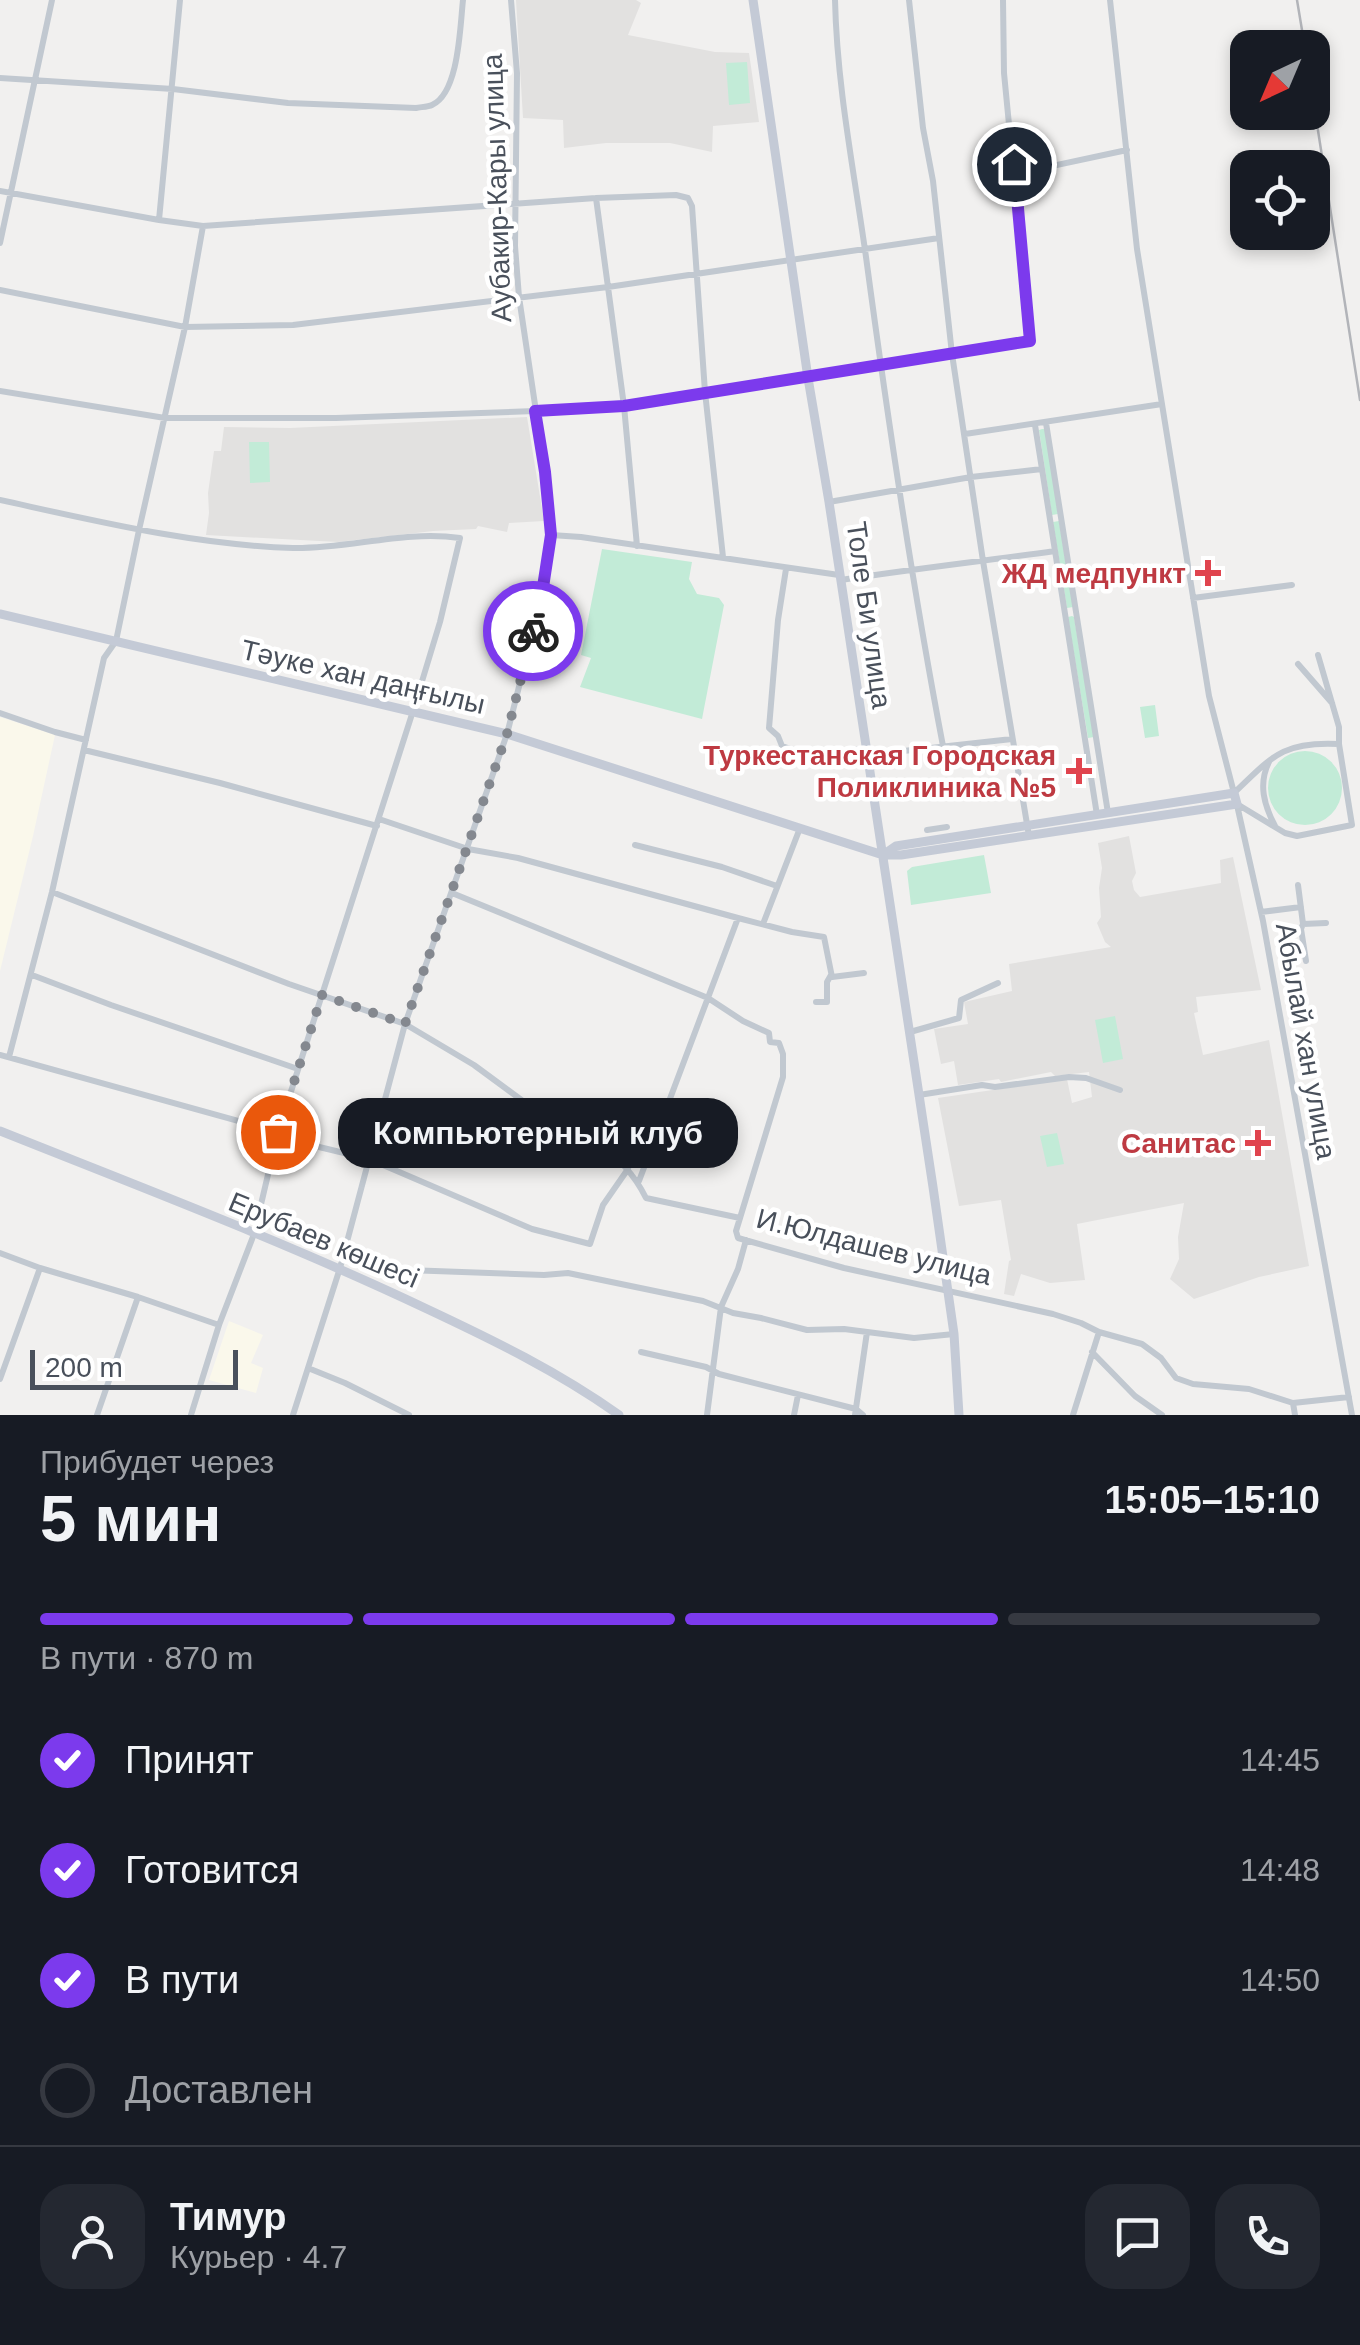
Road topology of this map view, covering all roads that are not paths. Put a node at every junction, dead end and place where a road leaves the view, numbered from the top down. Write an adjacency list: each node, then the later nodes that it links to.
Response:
1 (52, 0): 11 (street)
2 (180, 0): 12 (street)
3 (463, 0): 12 (street)
4 (511, 0): 18 (street, Аубакир-Кары улица)
5 (753, 0): 24 (street, Толе Би улица)
6 (835, 0): 23 (street)
7 (909, 0): 21 (street)
8 (1003, 0): 14 (street)
9 (1110, 0): 13 (street, Абылай хан улица)
10 (0, 78): 11 (street)
11 (33, 81): 12 (street); 16 (street)
12 (174, 89): 19 (street)
13 (1127, 150): 14 (street); 35 (street, Абылай хан улица)
14 (1014, 174): 30 (street)
15 (0, 191): 16 (street)
16 (10, 193): 19 (street); 22 (street)
17 (596, 198): 18 (street); 25 (street); 26 (street)
18 (516, 204): 20 (street); 28 (street, Аубакир-Кары улица)
19 (159, 220): 20 (street)
20 (203, 226): 29 (street)
21 (939, 238): 23 (street); 30 (street)
22 (0, 243)
23 (865, 248): 24 (street); 31 (street)
24 (793, 258): 25 (street); 32 (street, Толе Би улица)
25 (698, 275): 26 (street); 34 (street)
26 (608, 287): 28 (street); 36 (street)
27 (0, 290): 29 (street)
28 (519, 296): 29 (street); 37 (street, Аубакир-Кары улица)
29 (185, 327): 38 (street)
30 (952, 354): 31 (street); 41 (street)
31 (881, 366): 32 (street); 44 (street)
32 (808, 378): 34 (street); 46 (street, Толе Би улица)
33 (0, 391): 38 (street)
34 (705, 392): 36 (street); 51 (street)
35 (1162, 404): 39 (street); 57 (street, Абылай хан улица)
36 (624, 406): 37 (street); 49 (street)
37 (535, 411): 38 (street); 48 (street, Аубакир-Кары улица)
38 (165, 418): 47 (street)
39 (1046, 423): 40 (street); 74 (street)
40 (1035, 424): 41 (street); 42 (street)
41 (965, 434): 43 (street)
42 (1042, 468): 43 (street); 50 (street)
43 (972, 477): 44 (street); 52 (street)
44 (900, 489): 46 (street); 53 (street)
45 (0, 500): 47 (street)
46 (830, 502): 55 (street, Толе Би улица)
47 (138, 530): 59 (street); 63 (street)
48 (551, 535): 49 (street); 65 (street, Аубакир-Кары улица)
49 (637, 546): 51 (street)
50 (1055, 551): 52 (street); 74 (street)
51 (723, 557): 54 (street)
52 (982, 561): 53 (street); 66 (street)
53 (914, 568): 55 (street); 69 (street)
54 (786, 569): 55 (street); 71 (street)
55 (840, 578): 71 (street, Толе Би улица)
56 (1292, 585): 57 (street)
57 (1193, 598): 73 (street, Абылай хан улица)
58 (0, 614): 59 (street, Тәуке хан даңғылы)
59 (116, 641): 63 (street, Тәуке хан даңғылы); 67 (street)
60 (1318, 655): 62 (street)
61 (1298, 664): 62 (street)
62 (1333, 704): 68 (street)
63 (413, 711): 65 (street, Тәуке хан даңғылы); 75 (street)
64 (0, 713): 67 (street)
65 (507, 734): 79 (street, Тәуке хан даңғылы); 84 (street, Аубакир-Кары улица)
66 (1012, 738): 69 (street); 81 (street)
67 (86, 740): 70 (street)
68 (1339, 744): 72 (street); 76 (street)
69 (944, 746): 71 (street)
70 (84, 750): 75 (street); 88 (street)
71 (867, 751): 85 (street, Толе Би улица)
72 (1272, 757): 73 (street); 78 (street)
73 (1236, 798): 74 (street, Тәуке хан даңғылы); 78 (street); 81 (street, Тәуке хан даңғылы); 91 (street, Абылай хан улица)
74 (1102, 814): 81 (street, Тәуке хан даңғылы)
75 (378, 823): 84 (street); 101 (street)
76 (1352, 825): 78 (street); 82 (street)
77 (947, 827): 80 (street)
78 (1276, 827)
79 (800, 828): 85 (street, Тәуке хан даңғылы); 87 (street)
80 (927, 830)
81 (1028, 831): 85 (street, Тәуке хан даңғылы)
82 (1360, 832)
83 (635, 845): 87 (street)
84 (468, 849): 89 (street, Аубакир-Кары улица); 92 (street)
85 (883, 855): 105 (street, Толе Би улица)
86 (1298, 885): 90 (street)
87 (778, 886): 94 (street)
88 (52, 892): 99 (street); 101 (street, И.Юлдашев улица)
89 (452, 893): 102 (street); 104 (street, Аубакир-Кары улица)
90 (1301, 907): 91 (street); 95 (street)
91 (1261, 912): 134 (street, Абылай хан улица)
92 (738, 918): 94 (street); 102 (street)
93 (1326, 923): 95 (street)
94 (763, 924): 98 (street)
95 (1303, 924): 96 (street)
96 (1306, 961)
97 (864, 972): 98 (street)
98 (832, 974): 103 (street)
99 (32, 975): 106 (street); 107 (street)
100 (998, 983): 105 (street)
101 (322, 995): 104 (street, И.Юлдашев улица); 107 (street)
102 (708, 998): 114 (street); 115 (street)
103 (816, 1002)
104 (405, 1024): 112 (street, Аубакир-Кары улица); 113 (street, И.Юлдашев улица)
105 (910, 1032): 109 (street, Толе Би улица)
106 (4, 1056): 111 (street)
107 (298, 1069): 111 (street)
108 (1120, 1090): 109 (street)
109 (920, 1096): 121 (street, Толе Би улица)
110 (0, 1130): 116 (street, Ерубаев көшесі)
111 (278, 1132): 112 (street); 116 (street)
112 (370, 1159): 113 (street); 119 (street, Аубакир-Кары улица)
113 (628, 1169): 114 (street, И.Юлдашев улица)
114 (638, 1182): 115 (street, И.Юлдашев улица)
115 (740, 1218): 117 (street, И.Юлдашев улица)
116 (254, 1234): 119 (street, Ерубаев көшесі); 124 (street)
117 (746, 1240): 121 (street, И.Юлдашев улица); 123 (street)
118 (0, 1253): 120 (street)
119 (340, 1264): 123 (street); 130 (street, Аубакир-Кары улица); 141 (street, Ерубаев көшесі)
120 (40, 1268): 122 (street); 132 (street)
121 (948, 1292): 126 (street, И.Юлдашев улица); 127 (street, Толе Би улица)
122 (138, 1296): 124 (street); 137 (street)
123 (721, 1306): 125 (street); 131 (street)
124 (219, 1325): 138 (street)
125 (867, 1332): 127 (street); 136 (street)
126 (1099, 1332): 129 (street); 135 (street, И.Юлдашев улица)
127 (954, 1334): 145 (street, Толе Би улица)
128 (641, 1352): 131 (street)
129 (1092, 1352): 146 (street); 147 (street)
130 (308, 1368): 139 (street, Аубакир-Кары улица); 140 (street)
131 (713, 1371): 133 (street); 142 (street)
132 (0, 1379)
133 (798, 1395): 136 (street); 143 (street)
134 (1349, 1397): 135 (street, И.Юлдашев улица); 149 (street, Абылай хан улица)
135 (1293, 1403): 148 (street)
136 (855, 1412): 144 (street)
137 (97, 1415)
138 (191, 1415)
139 (293, 1415)
140 (409, 1415)
141 (619, 1415)
142 (707, 1415)
143 (794, 1415)
144 (863, 1415)
145 (959, 1415)
146 (1072, 1415)
147 (1162, 1415)
148 (1294, 1415)
149 (1352, 1415)

